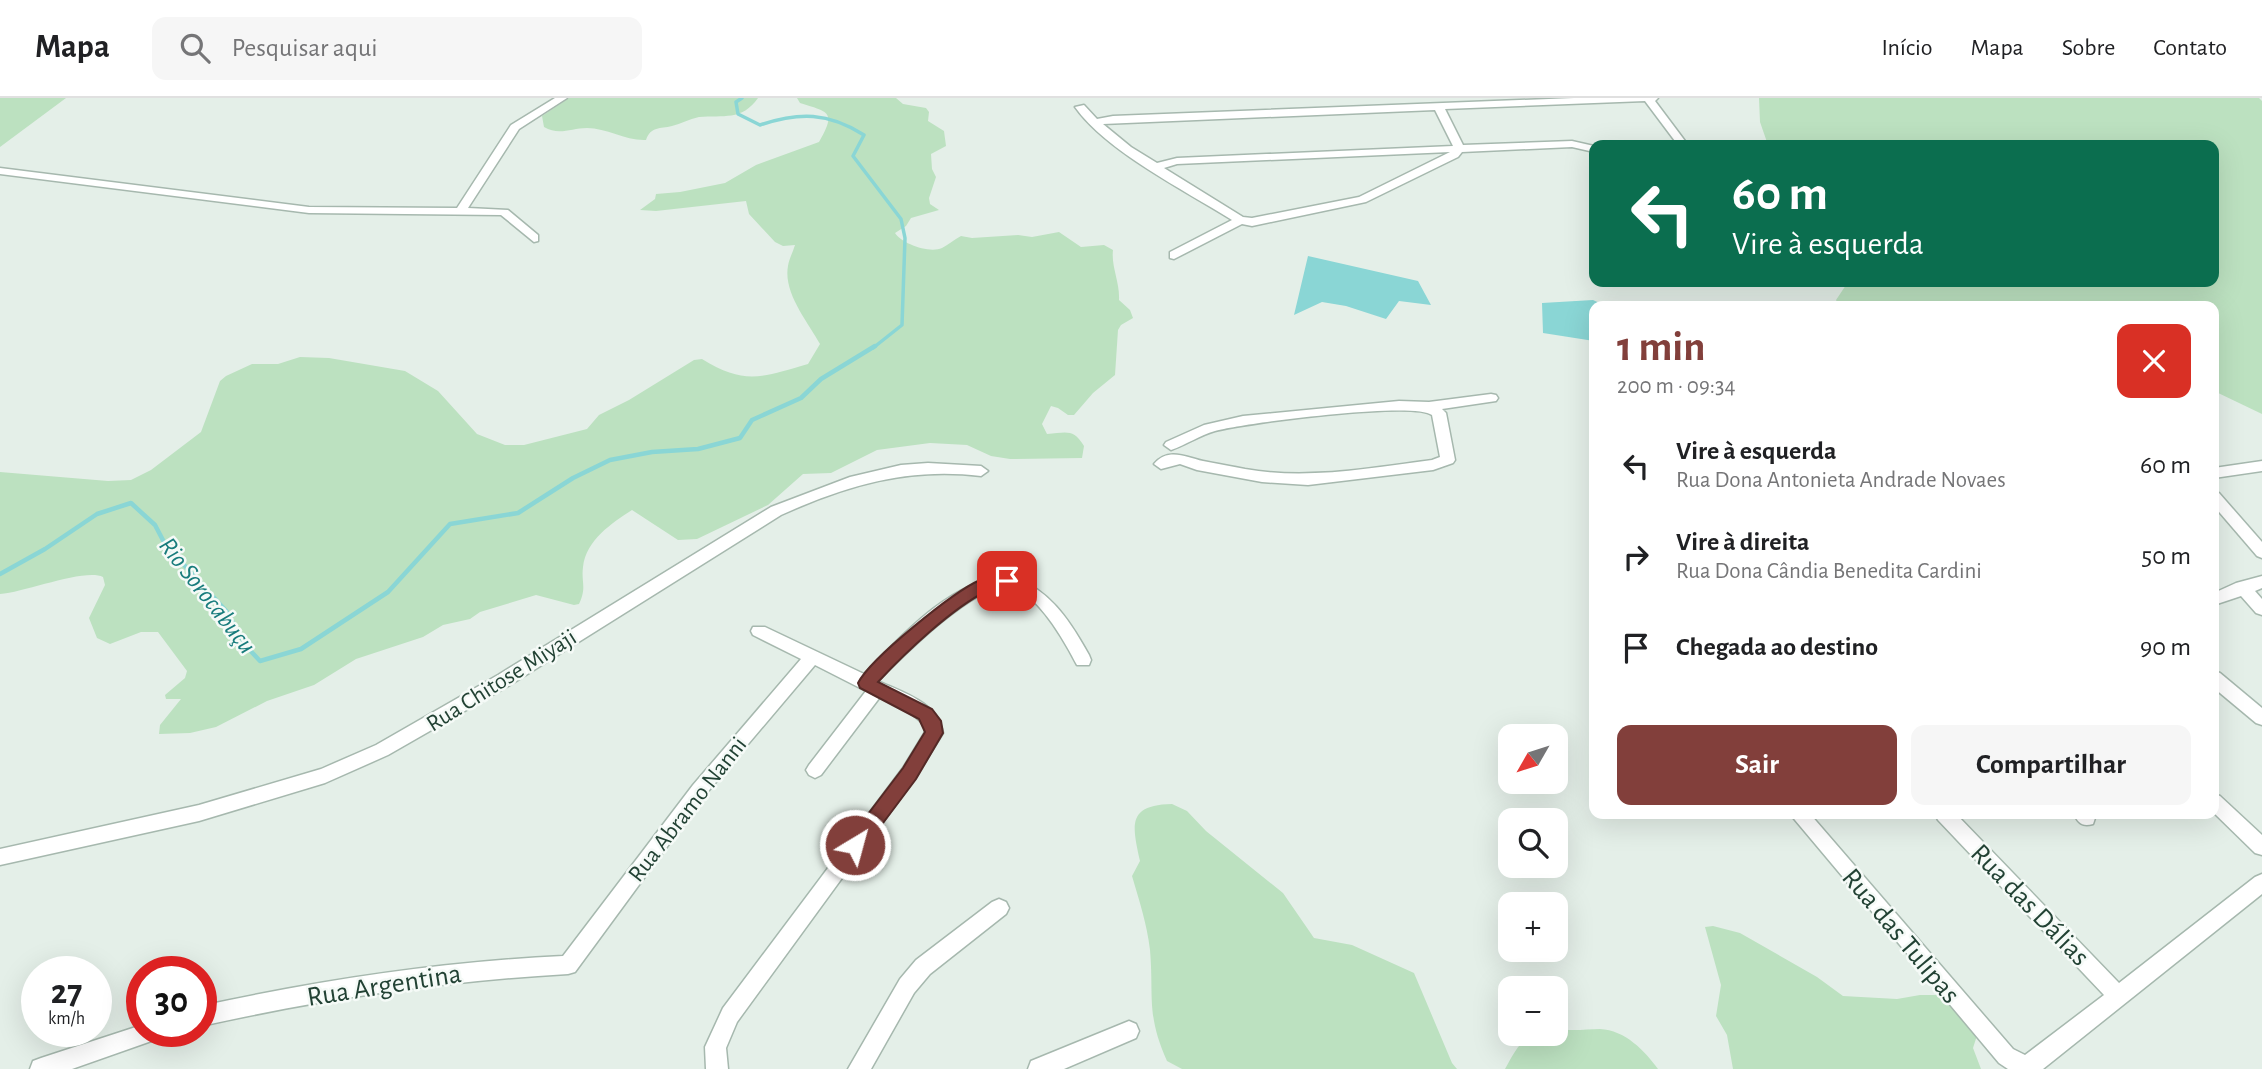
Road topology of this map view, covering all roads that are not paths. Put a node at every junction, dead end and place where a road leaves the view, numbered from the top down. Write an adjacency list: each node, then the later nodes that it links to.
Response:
1 (562, 98): 13 (street)
2 (1650, 98): 4 (street); 6 (street)
3 (1080, 107): 5 (street)
4 (1439, 107): 5 (street); 7 (street)
5 (1094, 123): 10 (street)
6 (1679, 140)
7 (1459, 148): 8 (street); 9 (street); 11 (street)
8 (1589, 148)
9 (1412, 150): 10 (street); 11 (street)
10 (1154, 167): 14 (street)
11 (1430, 167): 14 (street)
12 (0, 172): 13 (street)
13 (460, 212): 15 (street)
14 (1240, 220): 16 (street)
15 (534, 238)
16 (1174, 255)
17 (1491, 398): 18 (street)
18 (1429, 406): 19 (street); 20 (street)
19 (1171, 445)
20 (1161, 464)
21 (2262, 466): 23 (street)
22 (981, 471): 41 (street, Rua Chitose Miyaji)
23 (2219, 472)
24 (2219, 503): 25 (street)
25 (2262, 552)
26 (2262, 582): 27 (street)
27 (2242, 587): 28 (street); 29 (street)
28 (2219, 597)
29 (2262, 609)
30 (759, 631): 31 (street)
31 (812, 657): 34 (street); 44 (street, Rua Abramo Nanni)
32 (1083, 660): 34 (street)
33 (2219, 682): 35 (street)
34 (872, 686): 36 (street); 50 (street)
35 (2262, 718)
36 (815, 770)
37 (2219, 807): 40 (street)
38 (1804, 819): 45 (street, Rua das Tulipas)
39 (1949, 819): 45 (street, Rua das Dálias)
40 (2262, 847)
41 (0, 857)
42 (2262, 883): 45 (street)
43 (999, 908): 51 (street)
44 (568, 965): 46 (street, Rua Argentina)
45 (2117, 995)
46 (217, 1012)
47 (1129, 1031): 52 (street)
48 (126, 1040): 49 (street)
49 (41, 1069)
50 (717, 1069)
51 (859, 1069)
52 (1038, 1069)

